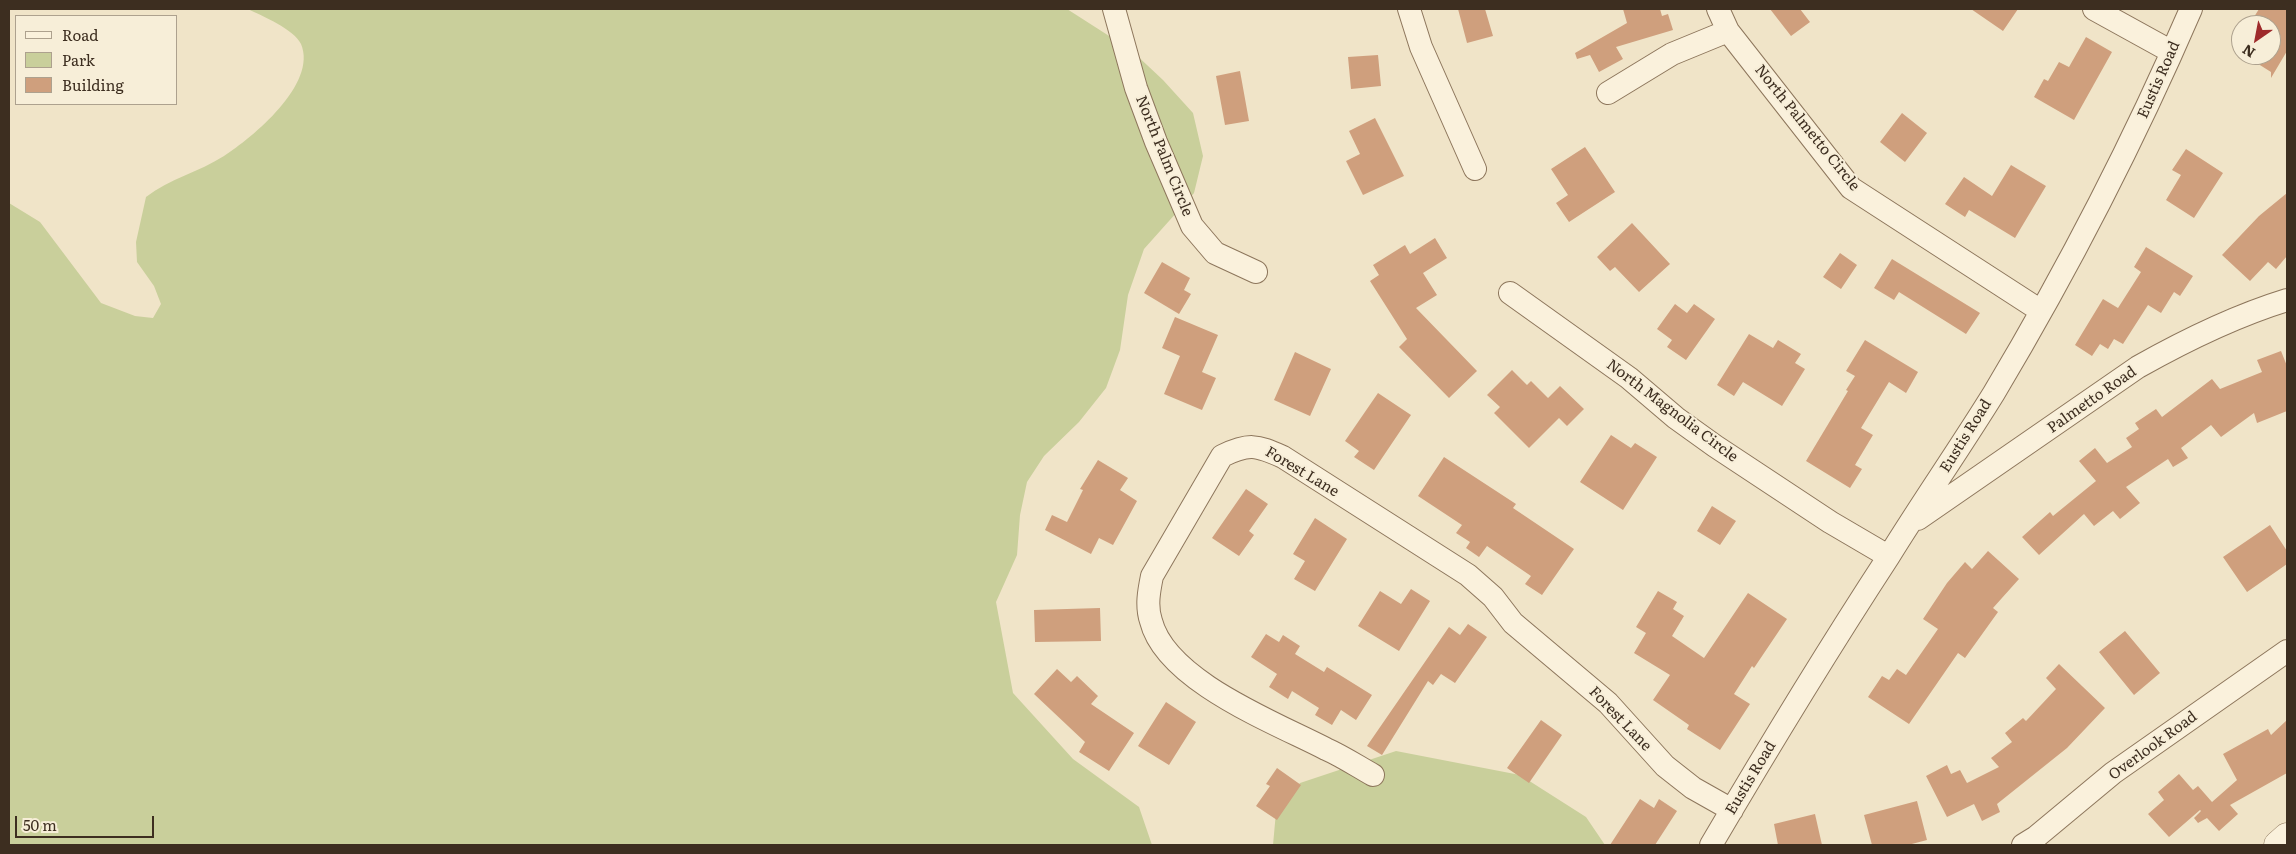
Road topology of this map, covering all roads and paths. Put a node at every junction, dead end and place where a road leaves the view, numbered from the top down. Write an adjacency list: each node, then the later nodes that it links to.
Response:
1 (1114, 9): 10 (street, North Palm Circle)
2 (1408, 9): 9 (street)
3 (1718, 9): 6 (street, North Palmetto Circle)
4 (2094, 9): 7 (street)
5 (2191, 9): 7 (street, Eustis Road)
6 (1728, 31): 8 (street); 13 (street, North Palmetto Circle)
7 (2172, 52): 13 (street, Eustis Road)
8 (1608, 93)
9 (1475, 169)
10 (1256, 272)
11 (1510, 293): 15 (street, North Magnolia Circle)
12 (2287, 300): 14 (street, Palmetto Road)
13 (2041, 311): 14 (street, Eustis Road)
14 (1910, 524): 15 (street, Eustis Road)
15 (1888, 556): 18 (street, Eustis Road)
16 (2287, 650): 21 (street, Overlook Road)
17 (1373, 775): 18 (street, Forest Lane)
18 (1732, 810): 20 (street, Eustis Road)
19 (2287, 837): 22 (street)
20 (1711, 845)
21 (2023, 845)
22 (2278, 845)

